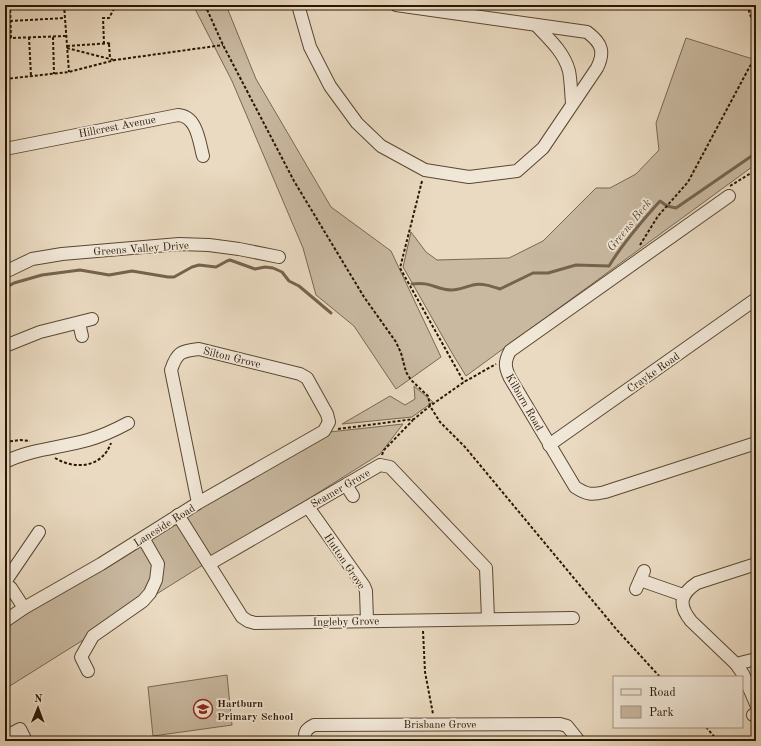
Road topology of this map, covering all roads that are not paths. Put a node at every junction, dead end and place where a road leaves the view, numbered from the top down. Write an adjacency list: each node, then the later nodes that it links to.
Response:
1 (298, 5): 4 (street)
2 (396, 5): 3 (street)
3 (536, 25): 4 (street); 4 (street)
4 (572, 103)
5 (5, 149): 6 (street, Hillcrest Avenue)
6 (203, 156)
7 (722, 198): 18 (street, Kilburn Road)
8 (279, 257): 9 (street, Greens Valley Drive)
9 (5, 272)
10 (756, 299): 18 (street, Crayke Road)
11 (92, 319): 12 (street)
12 (79, 323): 13 (street); 14 (street)
13 (82, 336)
14 (5, 346)
15 (128, 423): 19 (street)
16 (324, 431): 22 (street, Laneside Road); 22 (street, Silton Grove)
17 (756, 442): 18 (street, Kilburn Road)
18 (549, 445)
19 (5, 462)
20 (346, 485): 21 (street); 23 (street, Seamer Grove); 34 (street, Seamer Grove)
21 (353, 496)
22 (198, 502): 24 (street, Laneside Road)
23 (308, 507): 27 (street, Seamer Grove); 35 (street, Hutton Grove)
24 (178, 515): 26 (street, Laneside Road); 27 (street, Ingleby Grove)
25 (39, 532): 30 (street)
26 (143, 538): 32 (street, Laneside Road); 38 (street)
27 (209, 564): 35 (street, Ingleby Grove)
28 (756, 564): 31 (street)
29 (640, 580): 31 (street)
30 (5, 582): 32 (street)
31 (683, 595): 40 (street)
32 (24, 608): 36 (street, Laneside Road)
33 (573, 618): 34 (street, Ingleby Grove)
34 (488, 619): 35 (street, Ingleby Grove)
35 (366, 621)
36 (5, 622)
37 (69, 654): 38 (street)
38 (81, 657): 41 (street)
39 (756, 659): 40 (street)
40 (736, 664): 42 (street)
41 (88, 671)
42 (755, 711)
43 (5, 737): 44 (street)
44 (26, 741)
45 (305, 741): 46 (street, Brisbane Grove)
46 (579, 741)

